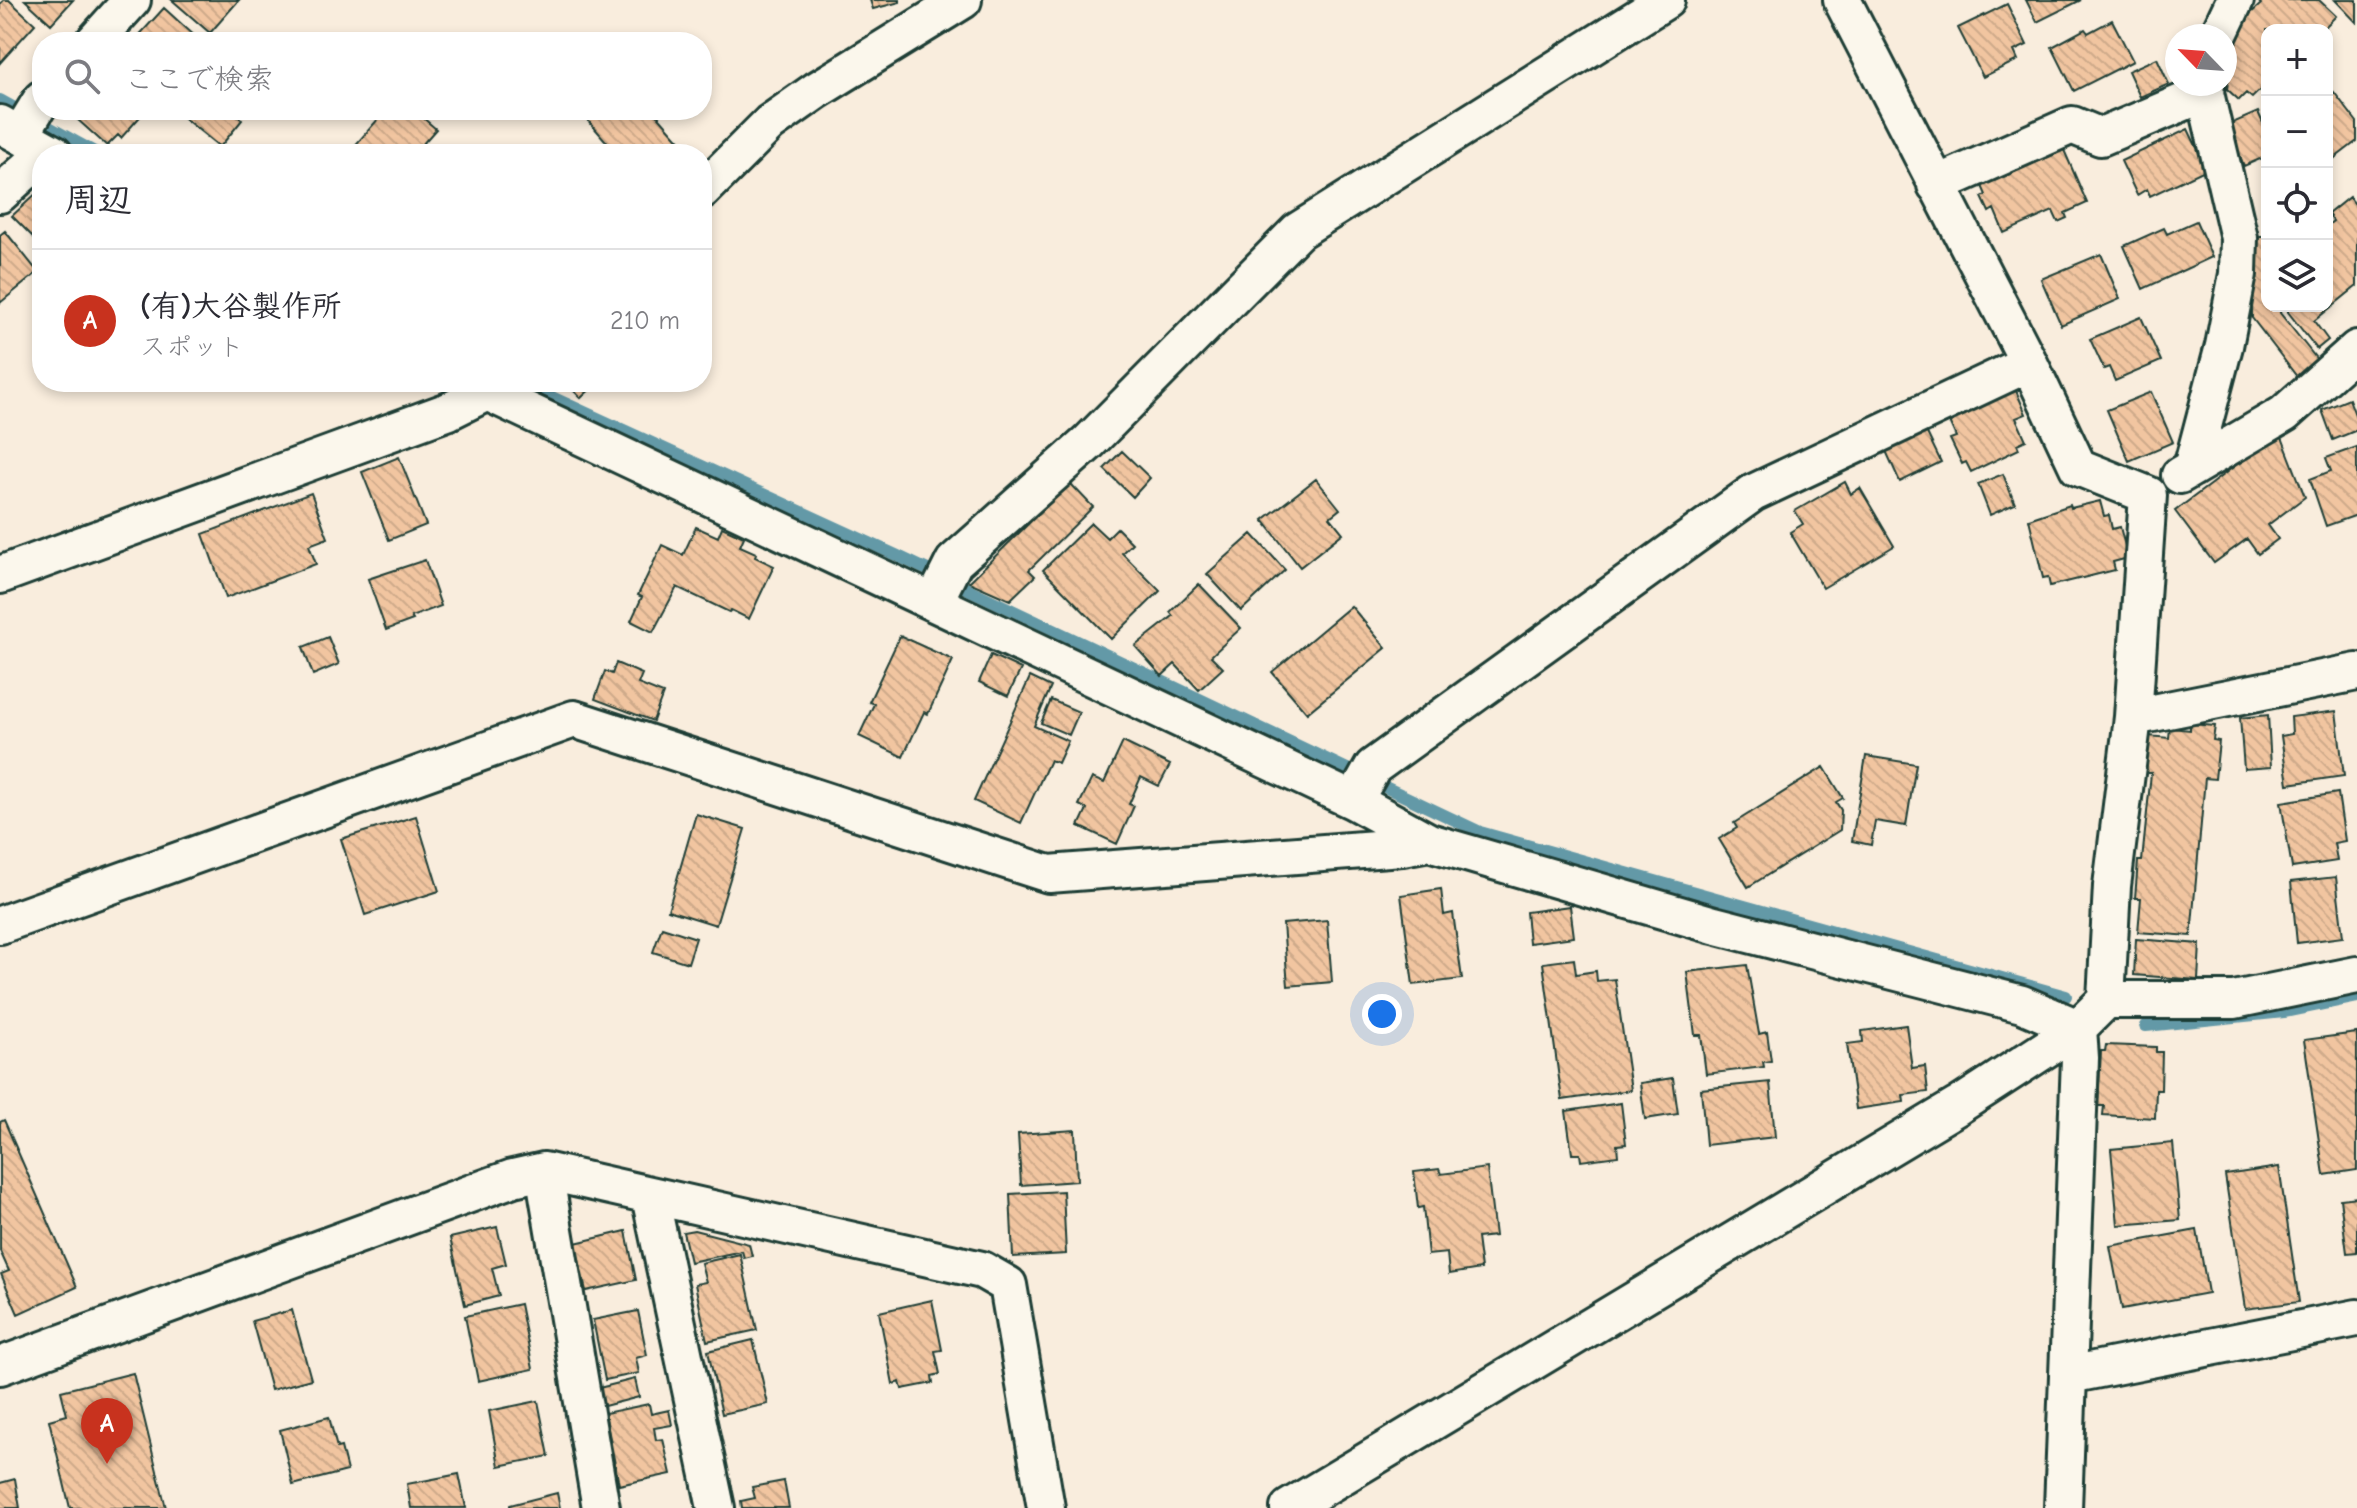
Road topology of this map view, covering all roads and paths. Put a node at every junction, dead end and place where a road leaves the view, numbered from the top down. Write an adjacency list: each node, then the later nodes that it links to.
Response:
1 (132, 0): 7 (street)
2 (963, 0): 11 (street)
3 (1666, 0): 21 (street)
4 (1842, 0): 12 (street)
5 (2235, 0): 6 (street)
6 (2224, 24)
7 (103, 32)
8 (2190, 96): 12 (street)
9 (2207, 96): 18 (street)
10 (36, 135): 13 (street)
11 (712, 181)
12 (1936, 185): 15 (street)
13 (0, 194)
14 (2357, 349): 18 (street)
15 (2029, 363): 19 (street); 24 (street)
16 (485, 392): 20 (street)
17 (497, 392): 21 (street)
18 (2192, 468): 19 (street)
19 (2148, 495): 23 (street)
20 (0, 575)
21 (934, 602): 24 (street)
22 (2357, 672): 23 (street)
23 (2133, 717): 28 (street)
24 (1354, 801): 25 (street)
25 (1429, 842): 26 (street); 29 (street)
26 (0, 925)
27 (2357, 975): 28 (street)
28 (2106, 1000): 29 (street)
29 (2078, 1028): 34 (street); 38 (street)
30 (544, 1171): 31 (street); 33 (street); 35 (street)
31 (650, 1196): 36 (street); 37 (street)
32 (2357, 1318): 34 (street)
33 (0, 1366)
34 (2069, 1375): 39 (street)
35 (601, 1508)
36 (716, 1508)
37 (1046, 1508)
38 (1289, 1508)
39 (2063, 1508)

